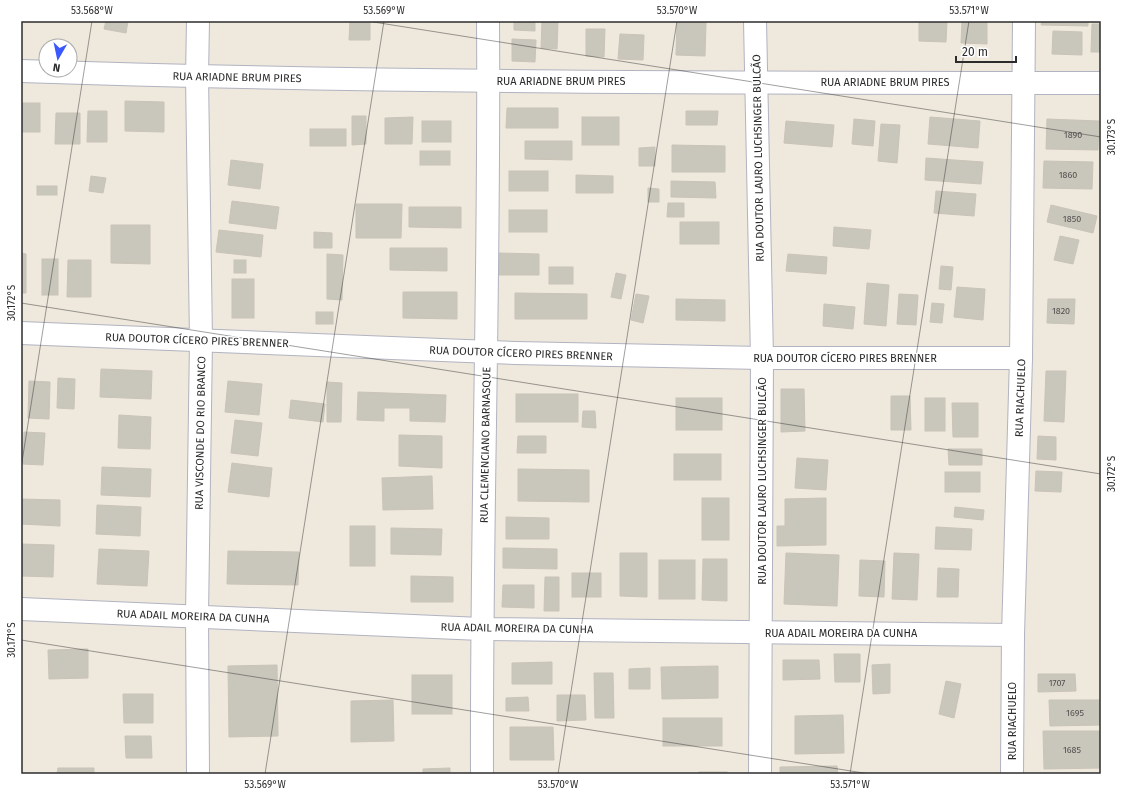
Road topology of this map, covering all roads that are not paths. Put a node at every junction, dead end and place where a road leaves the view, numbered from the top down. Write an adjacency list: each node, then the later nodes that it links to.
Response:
1 (198, 21): 6 (street, RUA VISCONDE DO RIO BRANCO)
2 (488, 21): 7 (street, RUA CLEMENCIANO BARNASQUE)
3 (755, 21): 8 (street, RUA DOUTOR LAURO LUCHSINGER BULCÃO)
4 (1024, 21): 9 (street, RUA RIACHUELO)
5 (21, 71): 6 (street, RUA ARIADNE BRUM PIRES)
6 (197, 77): 7 (street, RUA ARIADNE BRUM PIRES); 12 (street, RUA VISCONDE DO RIO BRANCO)
7 (489, 81): 8 (street, RUA ARIADNE BRUM PIRES); 13 (street, RUA CLEMENCIANO BARNASQUE)
8 (757, 82): 9 (street, RUA ARIADNE BRUM PIRES); 14 (street, RUA DOUTOR LAURO LUCHSINGER BULCÃO)
9 (1022, 83): 10 (street, RUA ARIADNE BRUM PIRES); 15 (street, RUA RIACHUELO)
10 (1101, 83)
11 (21, 333): 12 (street, RUA DOUTOR CÍCERO PIRES BRENNER)
12 (201, 340): 13 (street, RUA DOUTOR CÍCERO PIRES BRENNER); 17 (street, RUA VISCONDE DO RIO BRANCO)
13 (486, 352): 14 (street, RUA DOUTOR CÍCERO PIRES BRENNER); 18 (street, RUA CLEMENCIANO BARNASQUE)
14 (762, 358): 15 (street, RUA DOUTOR CÍCERO PIRES BRENNER); 19 (street, RUA DOUTOR LAURO LUCHSINGER BULCÃO)
15 (1021, 358): 20 (street, RUA RIACHUELO)
16 (21, 609): 17 (street, RUA ADAIL MOREIRA DA CUNHA)
17 (197, 616): 18 (street, RUA ADAIL MOREIRA DA CUNHA); 21 (street, RUA VISCONDE DO RIO BRANCO)
18 (482, 629): 19 (street, RUA ADAIL MOREIRA DA CUNHA); 22 (street, RUA CLEMENCIANO BARNASQUE)
19 (761, 633): 20 (street, RUA ADAIL MOREIRA DA CUNHA); 23 (street, RUA DOUTOR LAURO LUCHSINGER BULCÃO)
20 (1013, 635): 24 (street, RUA RIACHUELO)
21 (198, 774)
22 (482, 774)
23 (760, 774)
24 (1012, 774)

